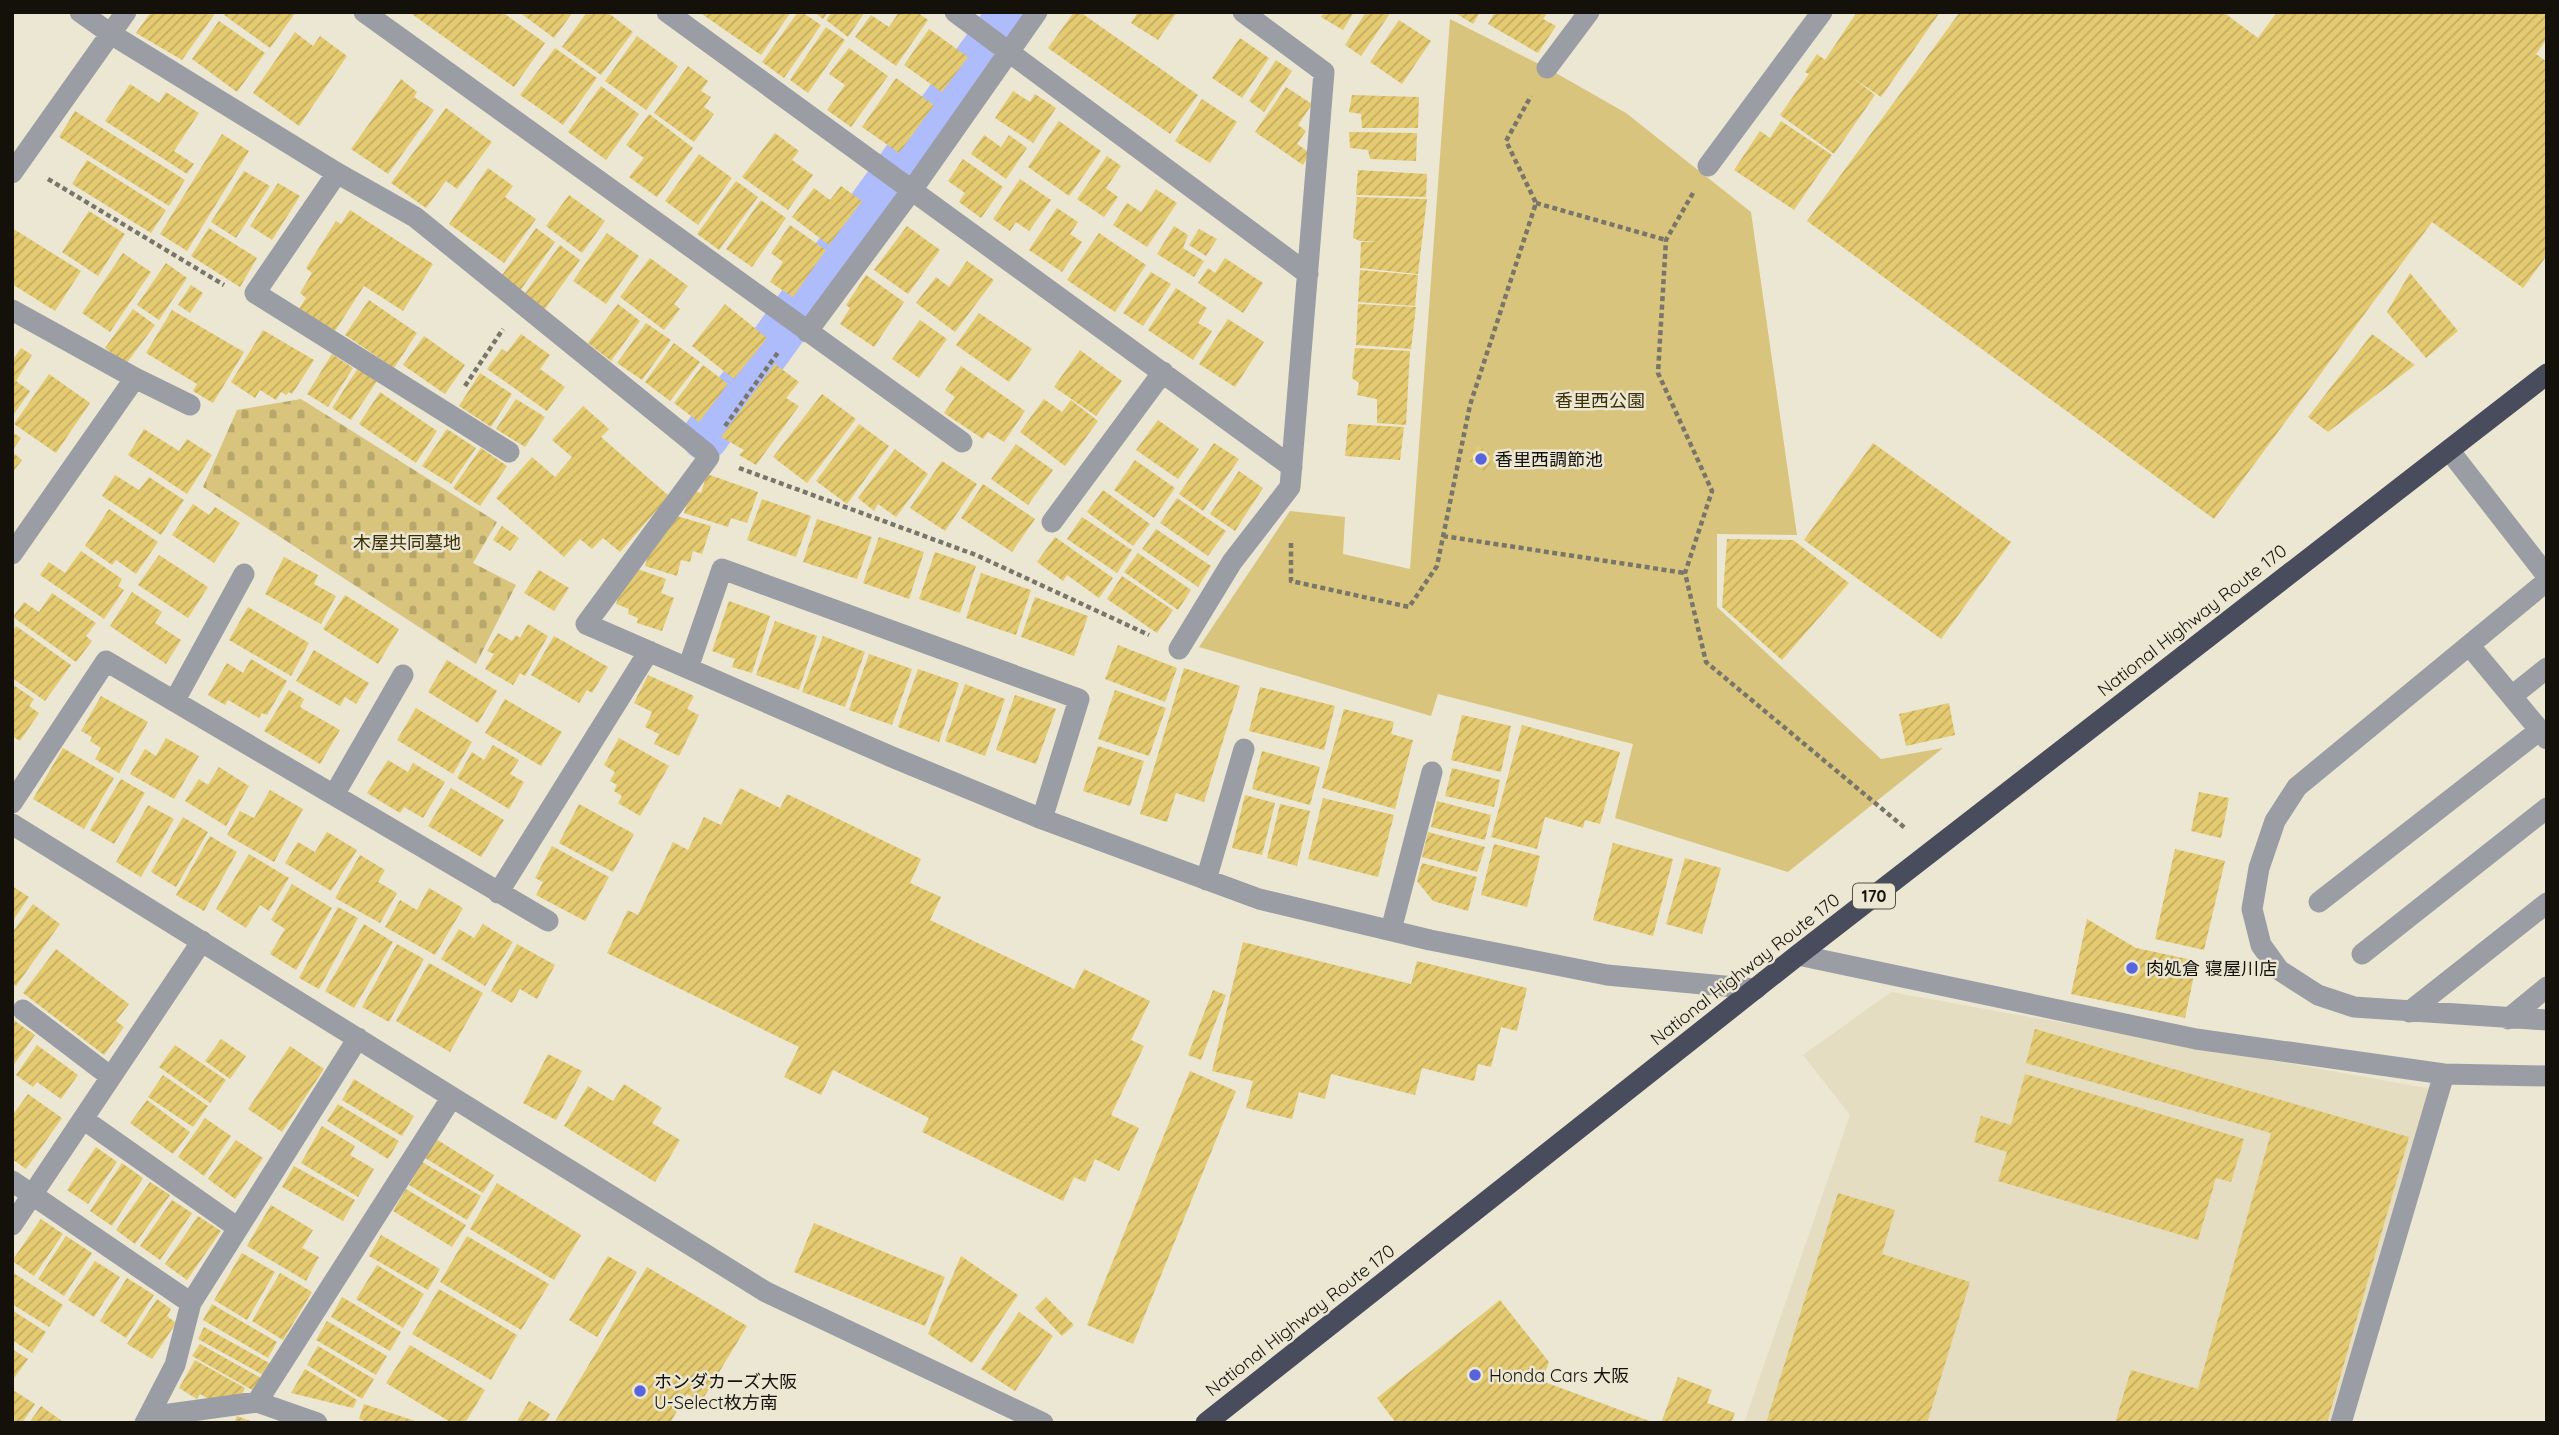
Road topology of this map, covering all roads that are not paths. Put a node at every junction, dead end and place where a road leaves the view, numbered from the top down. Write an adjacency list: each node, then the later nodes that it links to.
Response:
1 (80, 12): 10 (street)
2 (126, 12): 10 (street)
3 (364, 12): 19 (street)
4 (667, 12): 16 (street)
5 (955, 12): 11 (street)
6 (1037, 12): 11 (street)
7 (1243, 12): 17 (street)
8 (1589, 12): 12 (street)
9 (1822, 12): 13 (street)
10 (111, 34): 14 (street); 15 (street)
11 (1009, 52): 16 (street); 17 (street)
12 (1546, 68)
13 (1709, 166)
14 (16, 168)
15 (337, 173): 26 (street); 34 (street)
16 (912, 190): 19 (street); 20 (street)
17 (1308, 274): 27 (street)
18 (12, 310): 22 (street)
19 (802, 329): 24 (street)
20 (1163, 372): 27 (street); 28 (street)
21 (2547, 374): 25 (highway, National Highway Route 170 / 170)
22 (135, 378): 23 (street); 29 (street)
23 (190, 405)
24 (962, 442)
25 (2449, 450): 31 (street); 56 (highway, National Highway Route 170 / 170)
26 (509, 452)
27 (1291, 477): 33 (street)
28 (1052, 522)
29 (12, 554)
30 (244, 574): 39 (street)
31 (2547, 579): 32 (street)
32 (2469, 645): 38 (street); 60 (street)
33 (1179, 649)
34 (649, 652): 35 (street); 49 (street)
35 (688, 668): 46 (street); 46 (street)
36 (2547, 668): 38 (street)
37 (403, 675): 43 (street)
38 (2512, 696): 40 (street)
39 (175, 700): 43 (street); 44 (street)
40 (2541, 724): 50 (street)
41 (1244, 748): 48 (street)
42 (1432, 772): 53 (street)
43 (334, 795): 49 (street)
44 (12, 803)
45 (2547, 808): 55 (street)
46 (1042, 819): 48 (street)
47 (12, 824): 54 (street)
48 (1206, 880): 53 (street)
49 (498, 893): 52 (street)
50 (2319, 902)
51 (2547, 903): 60 (street)
52 (548, 921)
53 (1391, 930): 58 (street)
54 (202, 941): 63 (street); 66 (street)
55 (2361, 954)
56 (1798, 955): 58 (highway, National Highway Route 170 / 170); 64 (street)
57 (2547, 987): 61 (street)
58 (1756, 989): 78 (highway, National Highway Route 170 / 170)
59 (23, 1010): 66 (street)
60 (2409, 1012): 61 (street)
61 (2508, 1019): 62 (street)
62 (2547, 1020)
63 (358, 1038): 67 (street); 72 (street)
64 (2444, 1074): 65 (street); 79 (street)
65 (2547, 1076)
66 (111, 1077): 68 (street)
67 (452, 1097): 74 (street); 77 (street)
68 (83, 1119): 70 (street); 72 (street)
69 (12, 1181): 70 (street)
70 (33, 1195): 71 (street); 73 (street)
71 (12, 1225)
72 (238, 1228): 73 (street)
73 (191, 1303): 75 (street)
74 (257, 1402): 75 (street); 76 (street)
75 (147, 1420)
76 (317, 1423)
77 (1043, 1423)
78 (1206, 1423)
79 (2341, 1423)

